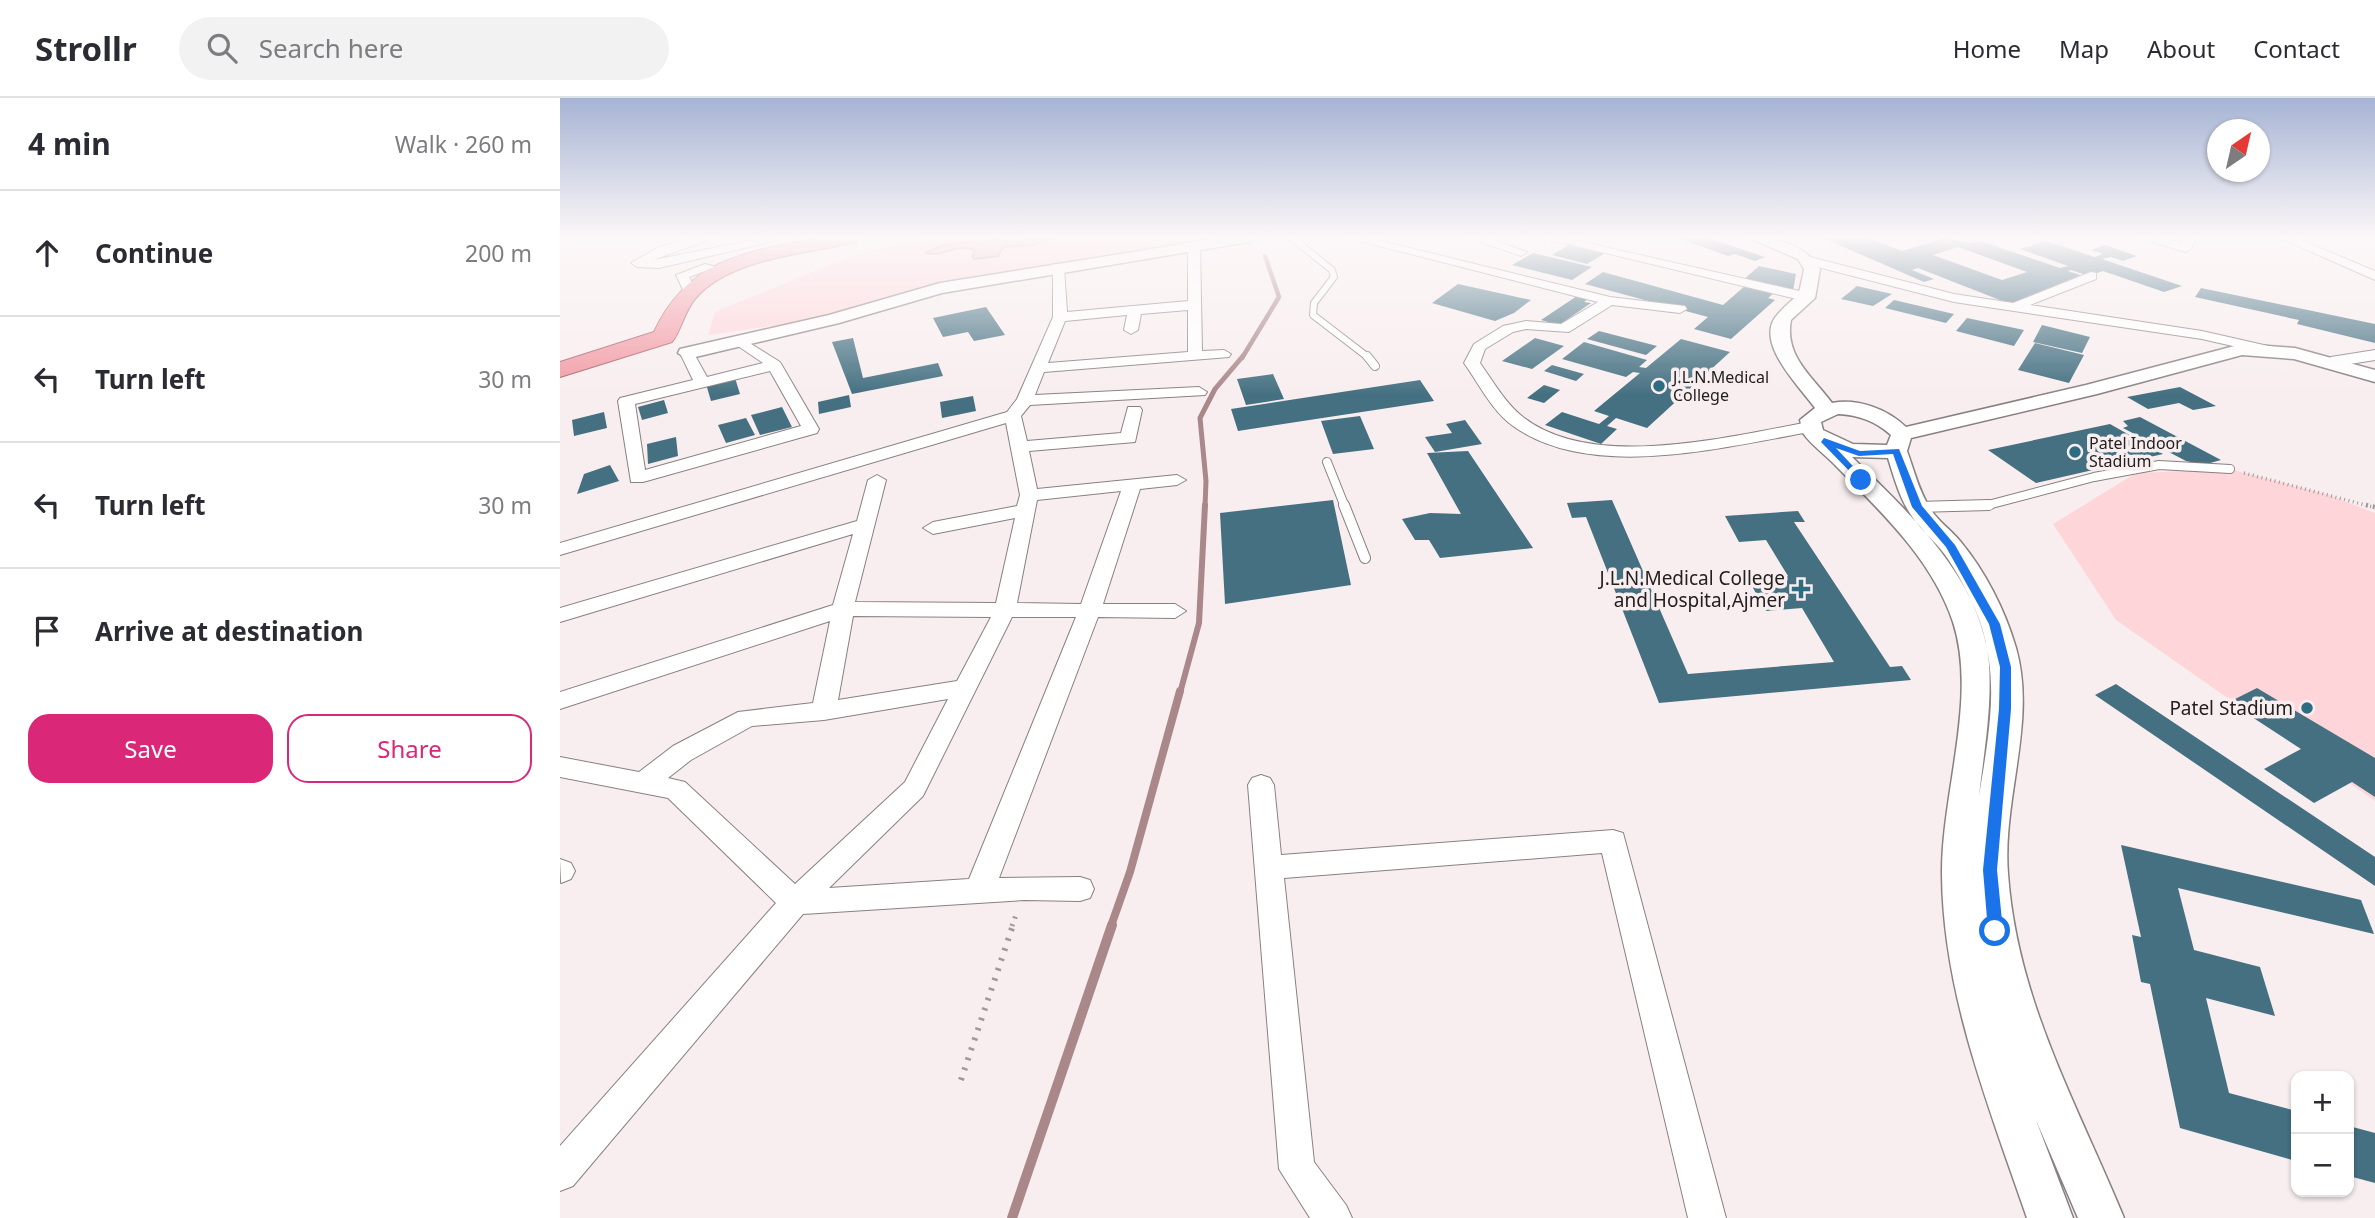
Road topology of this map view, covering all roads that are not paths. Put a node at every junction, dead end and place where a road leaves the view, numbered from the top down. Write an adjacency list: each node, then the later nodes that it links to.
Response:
1 (690, 290): 20 (highway)
2 (931, 290): 21 (street)
3 (1059, 290): 18 (street)
4 (1194, 290): 14 (street)
5 (1323, 290): 29 (lane)
6 (1566, 290): 13 (street)
7 (1778, 290): 12 (street)
8 (1803, 290): 12 (street)
9 (1804, 290): 12 (street)
10 (1924, 290): 16 (street)
11 (2055, 290): 16 (street)
12 (1803, 296): 32 (street)
13 (1610, 301): 17 (street); 42 (street)
14 (1194, 305): 15 (street); 25 (street)
15 (1135, 308): 18 (street); 19 (street)
16 (2011, 308): 22 (street)
17 (1680, 309)
18 (1060, 317): 30 (street)
19 (1131, 330)
20 (664, 337): 23 (highway); 31 (highway)
21 (740, 341): 23 (street); 28 (street)
22 (2272, 351): 27 (street); 41 (street)
23 (687, 353): 34 (street); 35 (highway)
24 (1224, 354): 25 (street)
25 (1195, 355): 30 (street)
26 (2375, 355): 27 (street)
27 (2331, 362): 33 (street)
28 (775, 365): 34 (street); 34 (street)
29 (1375, 366)
30 (1040, 368): 37 (street)
31 (560, 370)
32 (1798, 372): 38 (street); 42 (street)
33 (2375, 376)
34 (702, 383)
35 (560, 384)
36 (1199, 392): 37 (street)
37 (1019, 408): 44 (street); 54 (street)
38 (1855, 408): 40 (street); 42 (street)
39 (1135, 410): 44 (street)
40 (1877, 414): 41 (street); 43 (street)
41 (1962, 419): 43 (street)
42 (1820, 426): 43 (street); 74 (street)
43 (1899, 442): 51 (street)
44 (1019, 447): 50 (street)
45 (1327, 462): 55 (lane)
46 (2230, 469): 51 (lane)
47 (877, 480): 52 (street)
48 (1177, 480): 49 (street)
49 (1133, 484): 50 (street); 58 (street)
50 (1028, 503): 53 (street); 57 (street)
51 (1917, 507): 75 (street)
52 (866, 524): 56 (street); 60 (street)
53 (933, 528)
54 (560, 549)
55 (1365, 558)
56 (843, 609): 57 (street); 62 (street); 63 (street)
57 (1005, 610): 58 (street); 61 (street)
58 (1090, 610): 59 (street); 69 (street)
59 (1175, 611)
60 (560, 615)
61 (965, 688): 63 (street); 70 (street)
62 (560, 701)
63 (824, 711): 65 (street)
64 (560, 767): 65 (street)
65 (643, 783): 70 (street)
66 (1261, 786): 67 (street)
67 (1269, 868): 72 (street); 73 (street)
68 (1080, 889): 69 (street)
69 (979, 891): 70 (street)
70 (795, 902): 71 (street)
71 (560, 1173)
72 (1333, 1218)
73 (1707, 1218)
74 (2050, 1218)
75 (2101, 1218)

